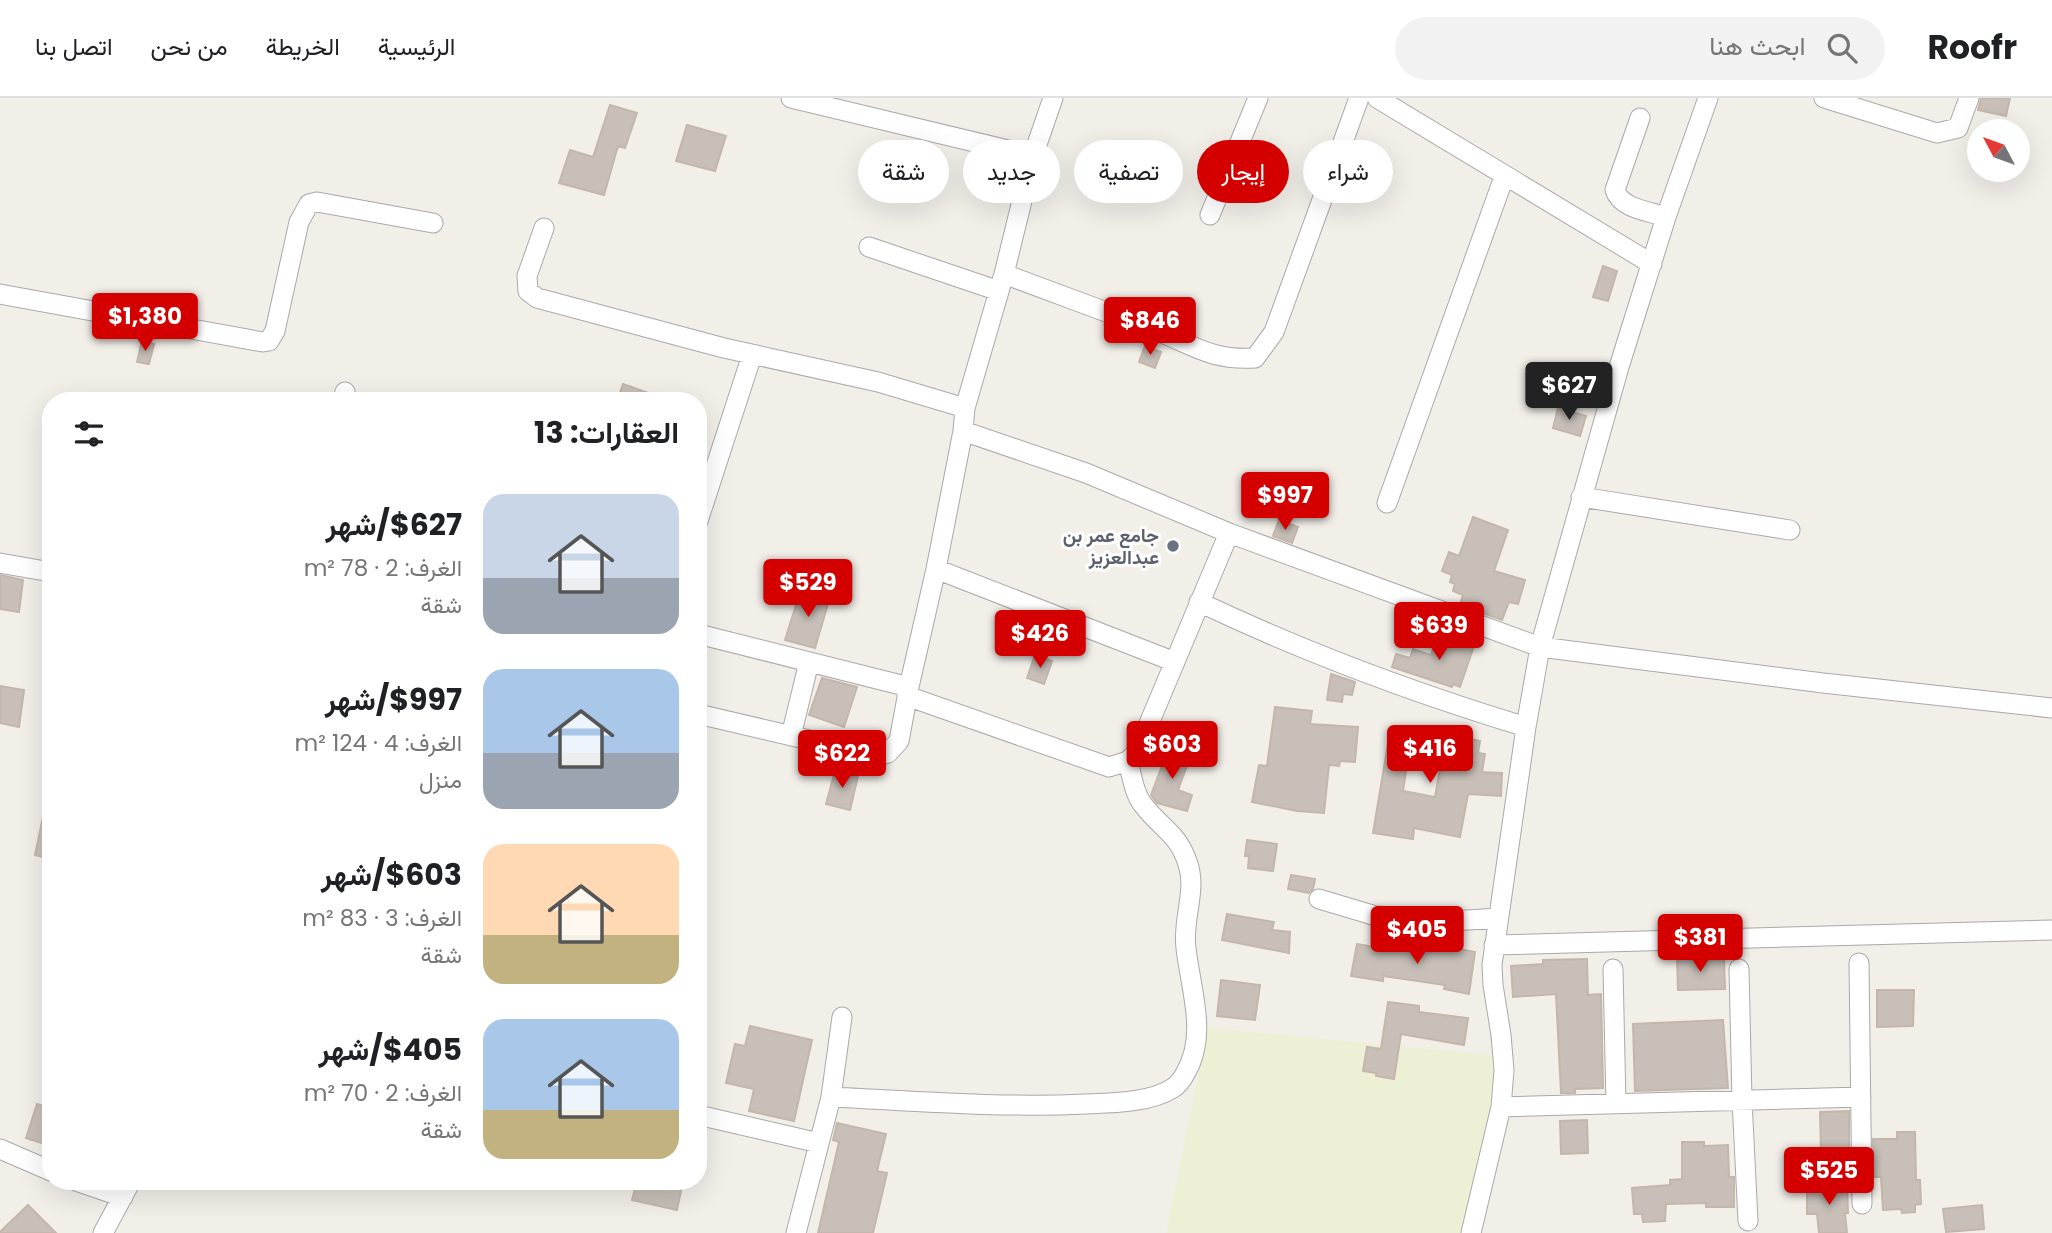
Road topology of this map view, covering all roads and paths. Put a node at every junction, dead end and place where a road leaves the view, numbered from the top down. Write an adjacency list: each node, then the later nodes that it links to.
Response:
1 (791, 98): 10 (street)
2 (1053, 98): 11 (street)
3 (1258, 98): 14 (street)
4 (1359, 98): 20 (street)
5 (1377, 98): 12 (street)
6 (1708, 98): 15 (street)
7 (1824, 98): 8 (street)
8 (1969, 98)
9 (1640, 118): 15 (street)
10 (967, 140)
11 (1039, 140)
12 (1504, 177): 19 (street); 27 (street)
13 (1022, 203): 20 (street)
14 (1210, 215)
15 (1666, 217): 19 (street)
16 (433, 223): 21 (street)
17 (544, 228): 22 (street)
18 (869, 247): 20 (street)
19 (1652, 264): 26 (street)
20 (1001, 283): 23 (street)
21 (0, 294)
22 (752, 355): 23 (street); 25 (street)
23 (965, 408): 24 (street)
24 (963, 431): 29 (street); 31 (street)
25 (707, 493)
26 (1581, 497): 28 (street); 35 (street)
27 (1387, 503)
28 (1790, 530)
29 (1229, 534): 33 (street); 35 (street)
30 (0, 563): 32 (street)
31 (936, 569): 37 (street); 38 (street)
32 (42, 570)
33 (1199, 602): 37 (street); 41 (street)
34 (707, 636): 36 (street)
35 (1540, 647): 39 (street); 41 (street)
36 (809, 662): 38 (street); 42 (street)
37 (1175, 662): 43 (street)
38 (908, 692): 42 (street); 43 (street)
39 (2052, 708)
40 (707, 716): 42 (street)
41 (1526, 727): 45 (street)
42 (791, 736)
43 (1128, 761): 52 (street)
44 (1319, 899): 45 (street)
45 (1498, 918): 47 (street)
46 (2052, 930): 47 (street)
47 (1494, 945): 56 (street)
48 (1859, 963): 53 (street)
49 (1740, 969): 54 (street)
50 (1613, 970): 55 (street)
51 (842, 1017): 52 (street)
52 (831, 1097): 58 (street)
53 (1861, 1097): 54 (street); 62 (street)
54 (1742, 1100): 55 (street); 63 (street)
55 (1616, 1104): 56 (street)
56 (1501, 1107): 66 (street)
57 (707, 1117): 58 (street)
58 (819, 1143): 65 (street)
59 (0, 1149): 60 (street)
60 (42, 1167)
61 (126, 1190): 64 (street)
62 (1862, 1204)
63 (1748, 1221)
64 (103, 1233)
65 (796, 1233)
66 (1471, 1233)

